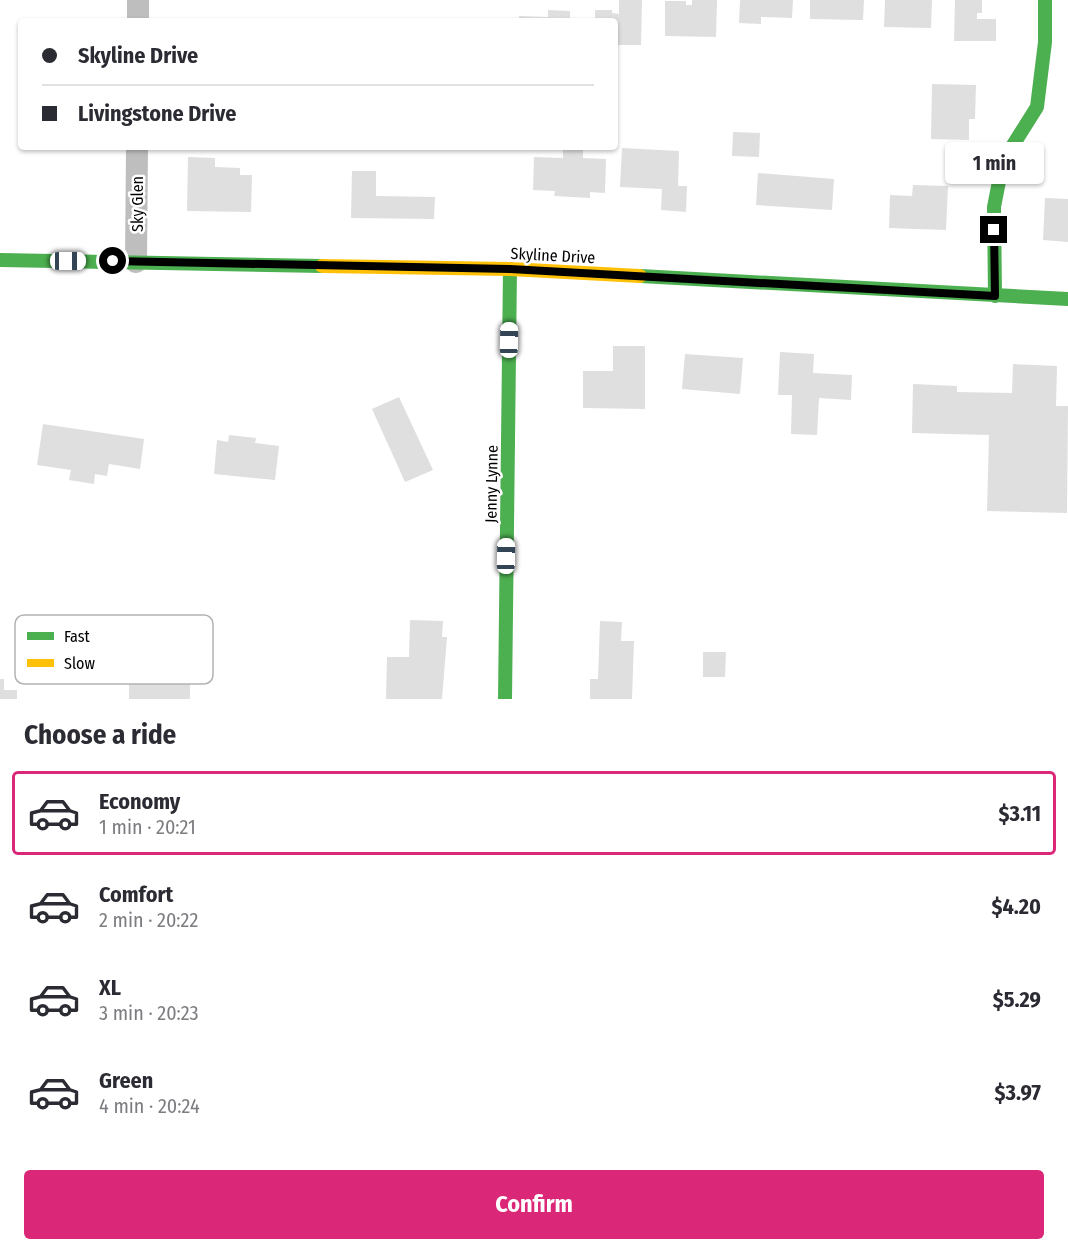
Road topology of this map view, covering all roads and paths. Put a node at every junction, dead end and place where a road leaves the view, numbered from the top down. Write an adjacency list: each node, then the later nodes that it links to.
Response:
1 (138, 0): 3 (street)
2 (1045, 0): 8 (street)
3 (138, 18)
4 (137, 150): 6 (street, Sky Glen)
5 (0, 260): 6 (street, Skyline Drive)
6 (136, 262): 7 (street, Skyline Drive)
7 (510, 269): 8 (street, Skyline Drive); 10 (street, Jenny Lynne)
8 (995, 296): 9 (street, Skyline Drive)
9 (1068, 299)
10 (505, 699)

